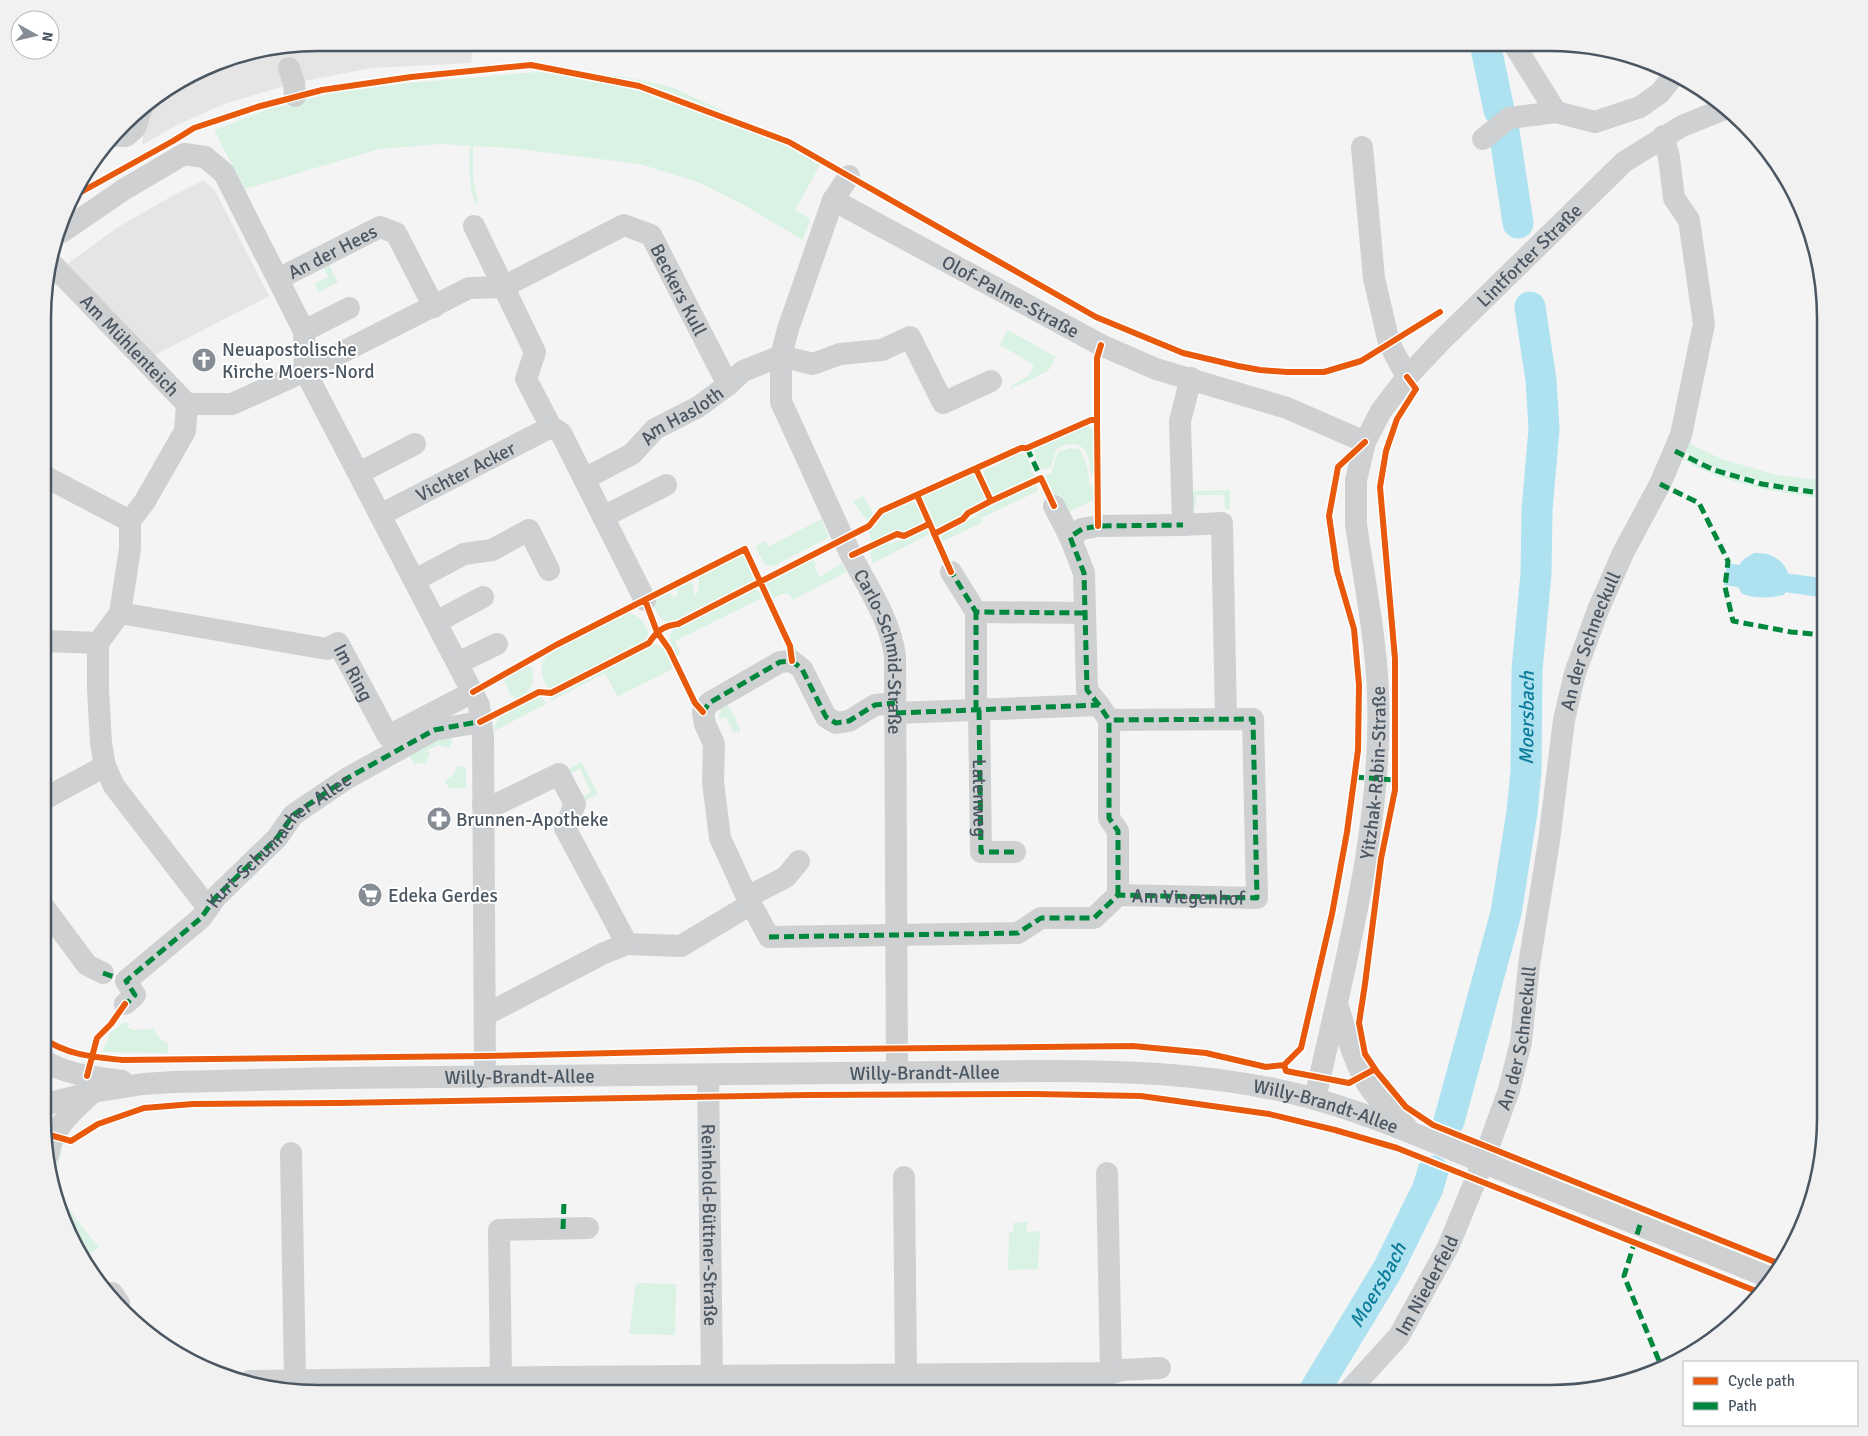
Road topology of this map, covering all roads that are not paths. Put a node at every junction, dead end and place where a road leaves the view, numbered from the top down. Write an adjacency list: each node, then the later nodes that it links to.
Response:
1 (1519, 51): 6 (street)
2 (289, 68): 4 (street)
3 (1670, 80): 6 (street)
4 (295, 96)
5 (1719, 111): 9 (street, Lintforter Straße)
6 (1563, 114): 10 (street)
7 (136, 122): 8 (street)
8 (123, 136)
9 (1663, 136): 24 (street, Lintforter Straße); 87 (street, An der Schneckull)
10 (1483, 139)
11 (1362, 148): 24 (street)
12 (849, 176): 13 (street, Carlo-Schmid-Straße)
13 (832, 200): 22 (street, Carlo-Schmid-Straße); 25 (street, Olof-Palme-Straße)
14 (474, 226): 18 (street)
15 (66, 229): 17 (street)
16 (56, 268): 28 (street, Am Mühlenteich)
17 (278, 279): 19 (street, An der Hees); 21 (street)
18 (503, 288): 19 (street); 27 (street, Beckers Kull); 29 (street)
19 (434, 306): 23 (street)
20 (350, 308): 21 (street)
21 (304, 331): 23 (street)
22 (781, 356): 26 (street); 27 (street, Am Hasloth); 56 (street, Carlo-Schmid-Straße)
23 (305, 370): 28 (street); 32 (street)
24 (1406, 377): 30 (street, Lintforter Straße)
25 (1191, 378): 30 (street, Olof-Palme-Straße); 40 (street)
26 (991, 381)
27 (728, 385): 33 (street, Am Hasloth)
28 (187, 404): 39 (street)
29 (550, 427): 33 (street); 37 (street, Vichter Acker)
30 (1365, 442): 73 (street, Yitzhak-Rabin-Straße)
31 (415, 444): 32 (street)
32 (359, 473): 37 (street)
33 (584, 478): 38 (street)
34 (51, 480): 39 (street)
35 (666, 485): 38 (street)
36 (1054, 506): 41 (street)
37 (380, 516): 44 (street)
38 (603, 517): 46 (street)
39 (130, 522): 48 (street)
40 (1183, 525): 41 (street); 59 (street)
41 (1070, 537): 49 (street)
42 (549, 570): 44 (street)
43 (951, 572): 47 (street)
44 (415, 580): 50 (street)
45 (483, 597): 50 (street)
46 (645, 600)
47 (976, 612): 49 (street); 57 (street)
48 (120, 613): 52 (street); 55 (street, Im Ring)
49 (1085, 613): 58 (street)
50 (436, 622): 54 (street)
51 (51, 641): 52 (street)
52 (98, 643): 61 (street)
53 (497, 644): 54 (street)
54 (458, 663): 55 (street)
55 (472, 692): 60 (street)
56 (895, 708): 57 (street); 67 (street); 70 (street, Carlo-Schmid-Straße)
57 (977, 710): 58 (street); 64 (street, Latenweg)
58 (1104, 712): 59 (street, Am Viegenhof); 66 (street)
59 (1226, 719): 66 (street, Am Viegenhof)
60 (480, 722): 63 (street); 68 (street, Kurt-Schumacher-Allee)
61 (105, 766): 62 (street); 68 (street)
62 (51, 795)
63 (483, 804): 71 (street); 75 (street)
64 (1015, 852)
65 (799, 860): 67 (street)
66 (1118, 895): 70 (street, Am Viegenhof)
67 (749, 900): 70 (street, Am Viegenhof); 71 (street)
68 (208, 908): 74 (street, Kurt-Schumacher-Allee)
69 (51, 916): 72 (street)
70 (896, 935): 77 (street, Carlo-Schmid-Straße)
71 (627, 944): 75 (street)
72 (103, 973)
73 (1337, 1003): 82 (street, Yitzhak-Rabin-Straße); 84 (street)
74 (125, 1004)
75 (485, 1015): 79 (street)
76 (51, 1064): 80 (street)
77 (898, 1072): 78 (street, Willy-Brandt-Allee); 82 (street, Willy-Brandt-Allee)
78 (708, 1075): 79 (street, Willy-Brandt-Allee); 95 (street, Reinhold-Büttner-Straße)
79 (486, 1077): 80 (street, Willy-Brandt-Allee)
80 (143, 1084): 81 (street, Willy-Brandt-Allee)
81 (94, 1092): 83 (street, Willy-Brandt-Allee); 85 (street)
82 (1315, 1099): 84 (street, Willy-Brandt-Allee)
83 (51, 1103)
84 (1413, 1134): 87 (street, Willy-Brandt-Allee)
85 (52, 1138)
86 (291, 1153): 97 (street)
87 (1483, 1162): 91 (street, Willy-Brandt-Allee); 101 (street, Im Niederfeld)
88 (1107, 1173): 93 (street)
89 (904, 1177): 94 (street)
90 (588, 1228): 96 (street)
91 (1765, 1276)
92 (1160, 1368): 93 (street)
93 (1111, 1373): 94 (street)
94 (906, 1375): 99 (street)
95 (712, 1376): 99 (street); 100 (street)
96 (501, 1378): 97 (street); 100 (street)
97 (295, 1380): 98 (street)
98 (271, 1381)
99 (867, 1384)
100 (550, 1385)
101 (1354, 1385)

